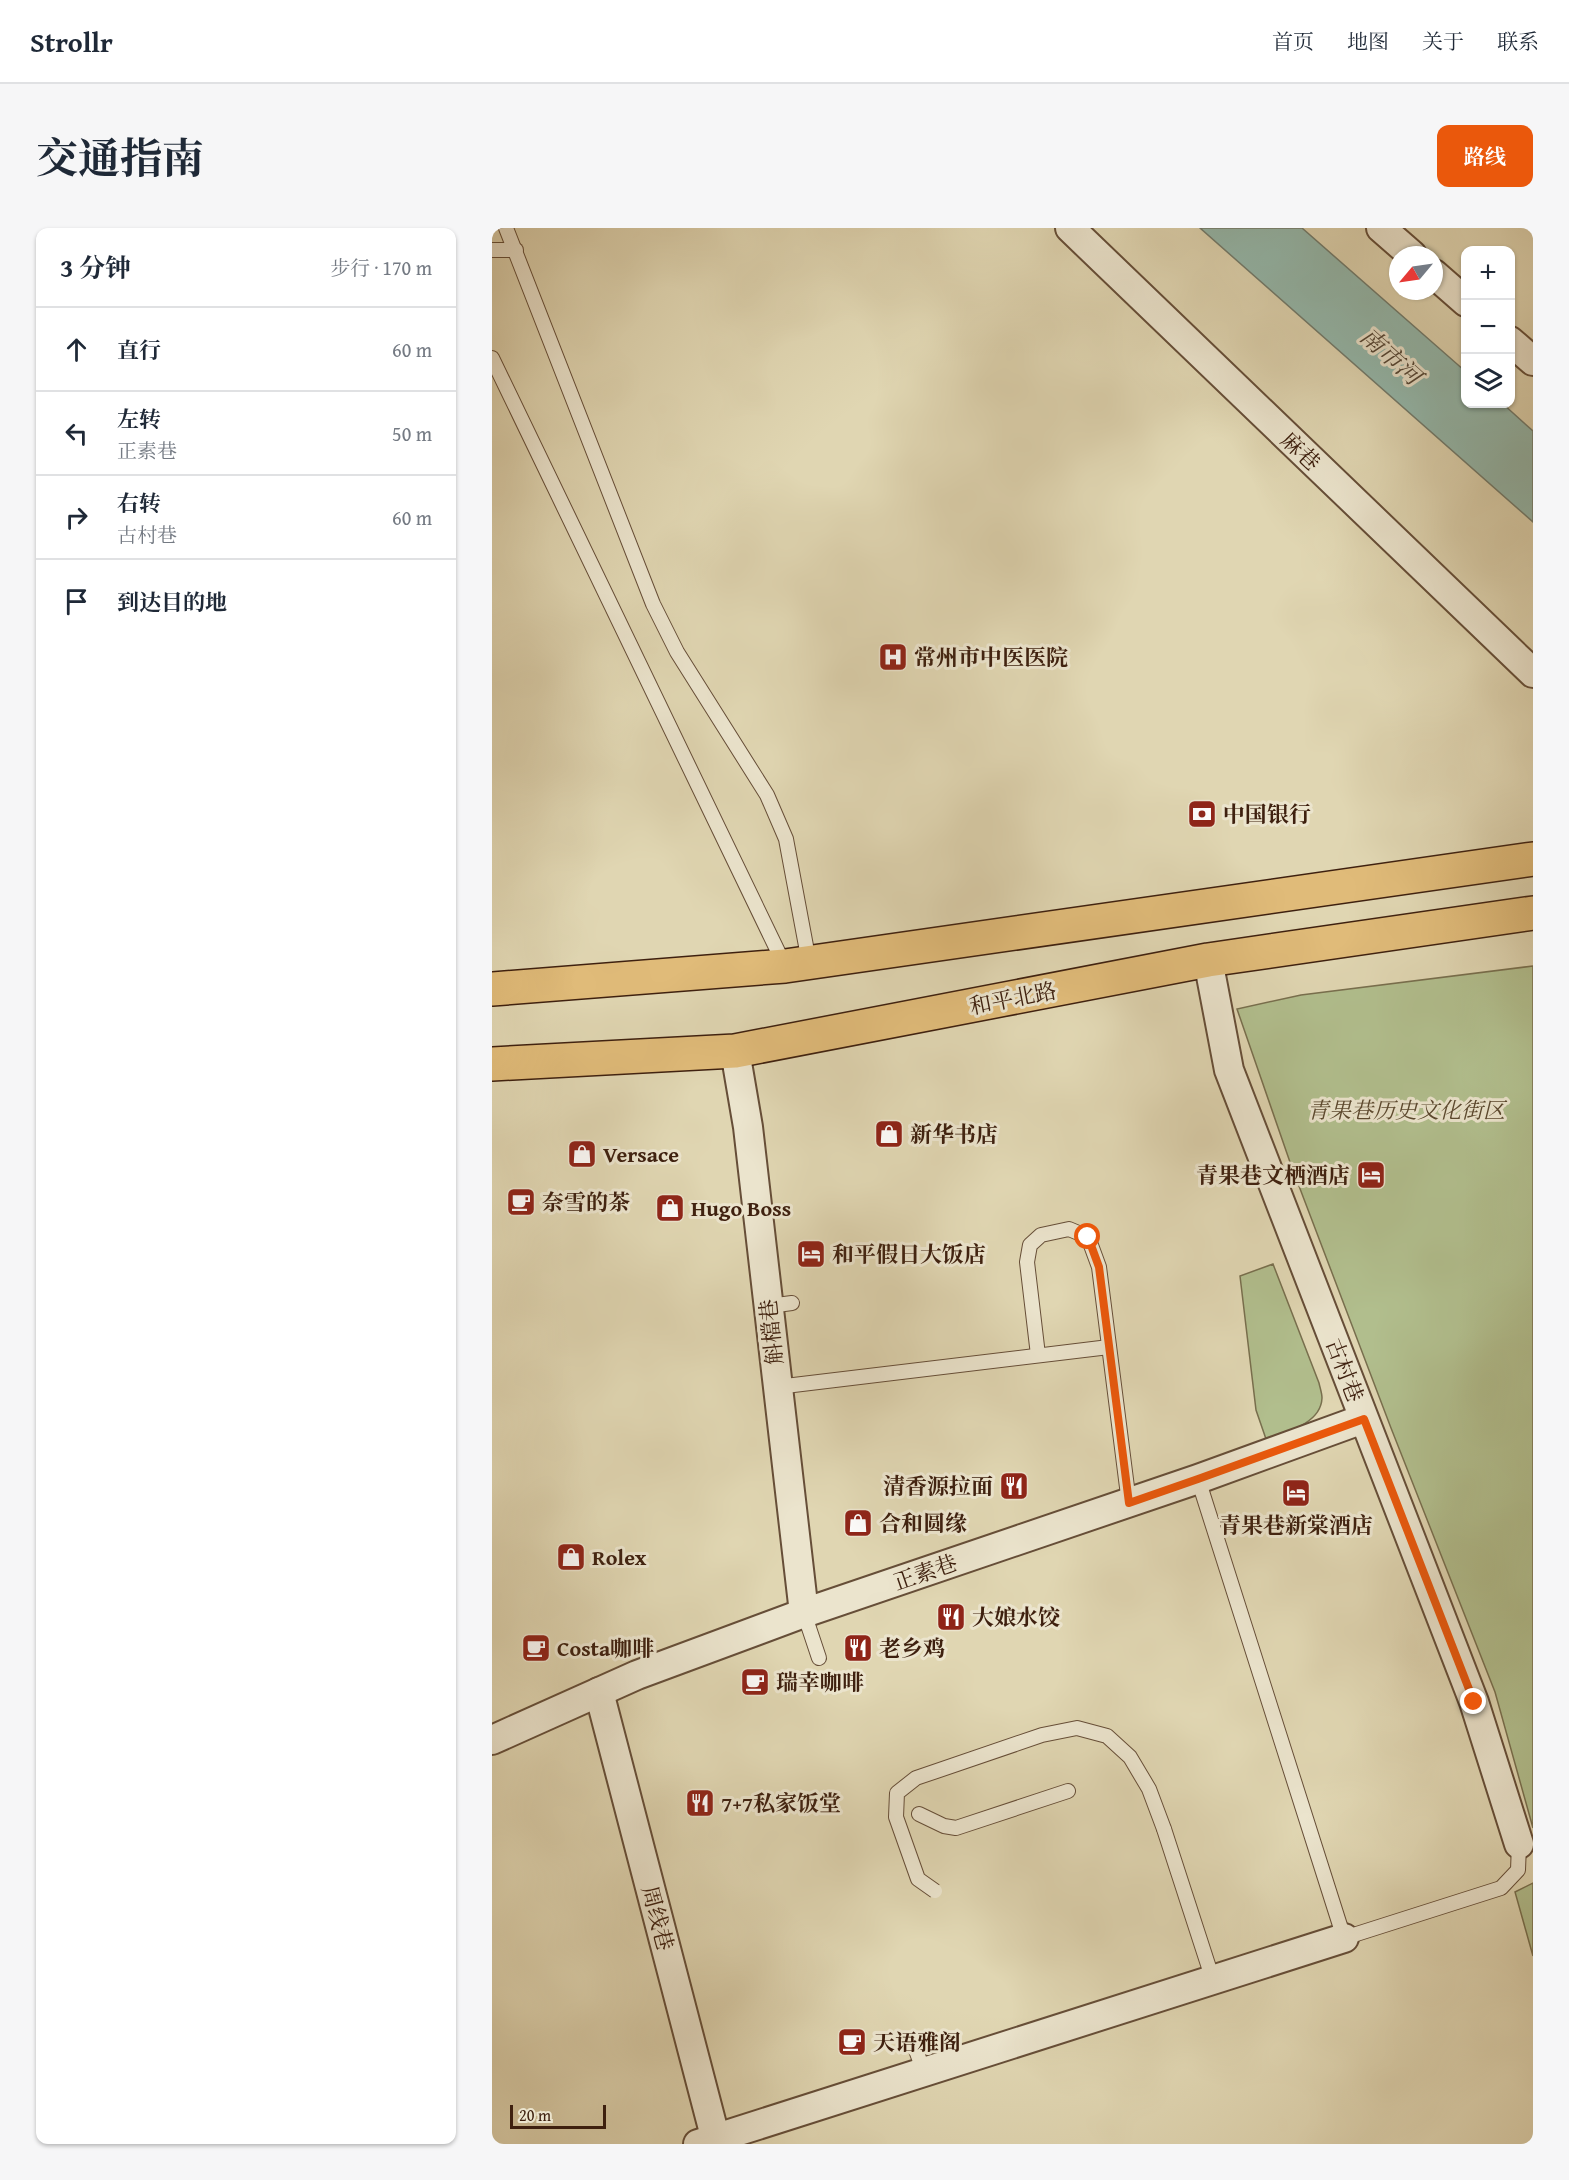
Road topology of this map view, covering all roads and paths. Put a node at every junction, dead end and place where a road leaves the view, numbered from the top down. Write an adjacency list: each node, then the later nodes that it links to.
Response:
1 (506, 228): 6 (lane)
2 (1070, 228): 12 (street, 麻巷)
3 (1381, 228): 4 (street)
4 (1402, 246)
5 (492, 249): 6 (lane)
6 (516, 250): 16 (lane)
7 (1443, 282): 8 (street)
8 (1464, 300)
9 (1515, 345): 11 (street)
10 (492, 358): 16 (lane)
11 (1533, 361)
12 (1533, 673)
13 (1533, 859): 16 (main road)
14 (1533, 913): 15 (main road, 和平北路)
15 (1208, 960): 18 (main road, 和平北路); 23 (street, 古村巷)
16 (797, 964): 17 (main road)
17 (492, 989)
18 (735, 1051): 19 (main road, 和平北路); 22 (street, 斛檔巷)
19 (492, 1064)
20 (1109, 1347): 21 (lane); 21 (lane); 25 (lane)
21 (1038, 1355): 22 (lane)
22 (777, 1387): 26 (street, 斛檔巷)
23 (1364, 1419): 24 (street, 正素巷); 32 (street, 古村巷)
24 (1198, 1479): 25 (street, 正素巷); 34 (lane)
25 (1129, 1503): 26 (street, 正素巷)
26 (804, 1613): 27 (lane); 28 (street, 正素巷)
27 (819, 1658)
28 (598, 1692): 29 (street, 正素巷); 38 (street, 周线巷)
29 (492, 1740)
30 (1068, 1791): 31 (lane)
31 (920, 1814)
32 (1519, 1844): 34 (lane)
33 (935, 1891): 35 (lane, bridge)
34 (1344, 1938): 35 (street)
35 (1213, 1980): 37 (street)
36 (913, 2042): 37 (lane)
37 (924, 2072): 38 (street)
38 (710, 2142)

